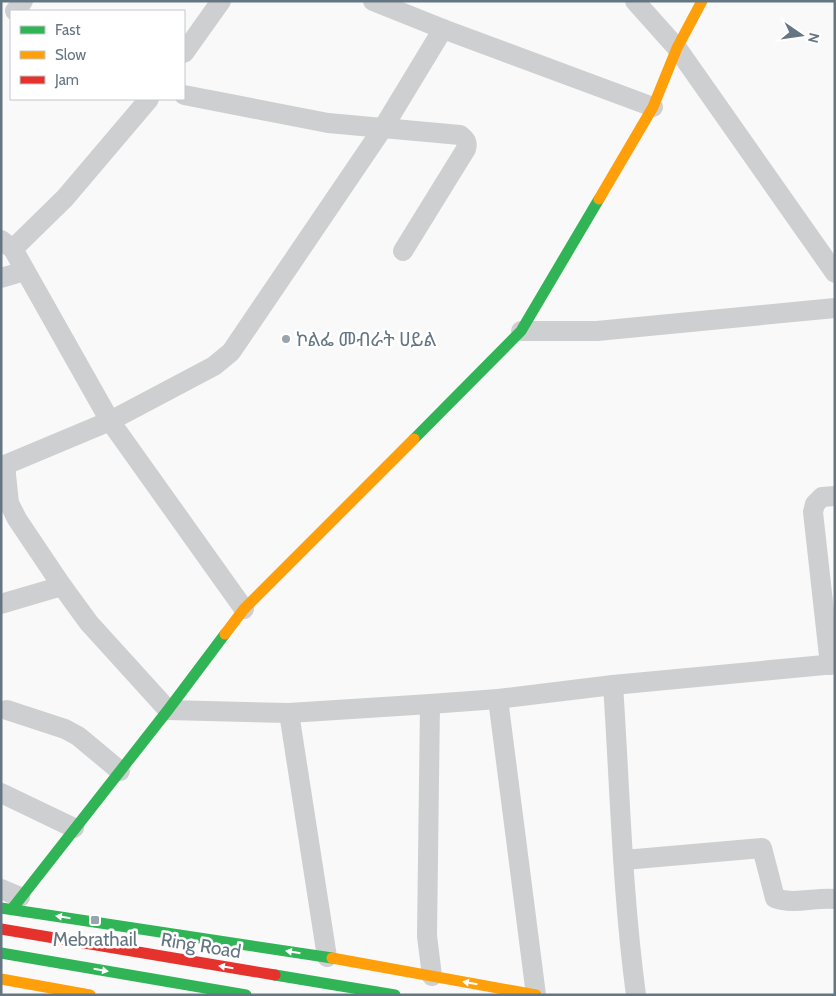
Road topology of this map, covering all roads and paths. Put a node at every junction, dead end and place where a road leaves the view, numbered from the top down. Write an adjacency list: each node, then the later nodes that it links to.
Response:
1 (221, 1): 7 (street)
2 (635, 1): 6 (street)
3 (702, 1): 6 (main road)
4 (382, 3): 5 (street)
5 (443, 29): 10 (street); 11 (street)
6 (677, 48): 10 (main road); 15 (street)
7 (185, 51)
8 (185, 95): 11 (street)
9 (148, 100): 12 (street)
10 (653, 107): 18 (main road)
11 (383, 128): 13 (street); 19 (street)
12 (7, 245): 14 (street)
13 (403, 251)
14 (25, 270): 16 (street); 19 (street)
15 (835, 273)
16 (1, 278)
17 (835, 308): 18 (street)
18 (521, 331): 24 (main road)
19 (110, 421): 20 (street); 24 (street)
20 (3, 465): 22 (street)
21 (835, 496): 25 (street)
22 (62, 586): 23 (street); 30 (street)
23 (1, 604)
24 (244, 609): 30 (main road)
25 (833, 664): 26 (street)
26 (613, 685): 27 (street); 35 (street)
27 (498, 699): 28 (street); 47 (street)
28 (430, 704): 31 (street); 42 (street)
29 (7, 710): 32 (street)
30 (168, 710): 31 (street); 32 (main road)
31 (289, 713): 41 (street)
32 (120, 771): 34 (main road)
33 (1, 793): 34 (street)
34 (74, 828): 38 (main road)
35 (624, 860): 37 (street); 48 (street)
36 (1, 889): 38 (street)
37 (835, 899)
38 (11, 905): 41 (main road, one-way to 38)
39 (1, 930): 46 (main road, Ring Road, one-way to 39)
40 (1, 953): 45 (main road, one-way to 45)
41 (327, 957): 42 (main road)
42 (432, 976): 47 (main road, one-way to 42)
43 (1, 978): 44 (main road)
44 (90, 995)
45 (246, 995)
46 (395, 995)
47 (536, 995)
48 (636, 995)

